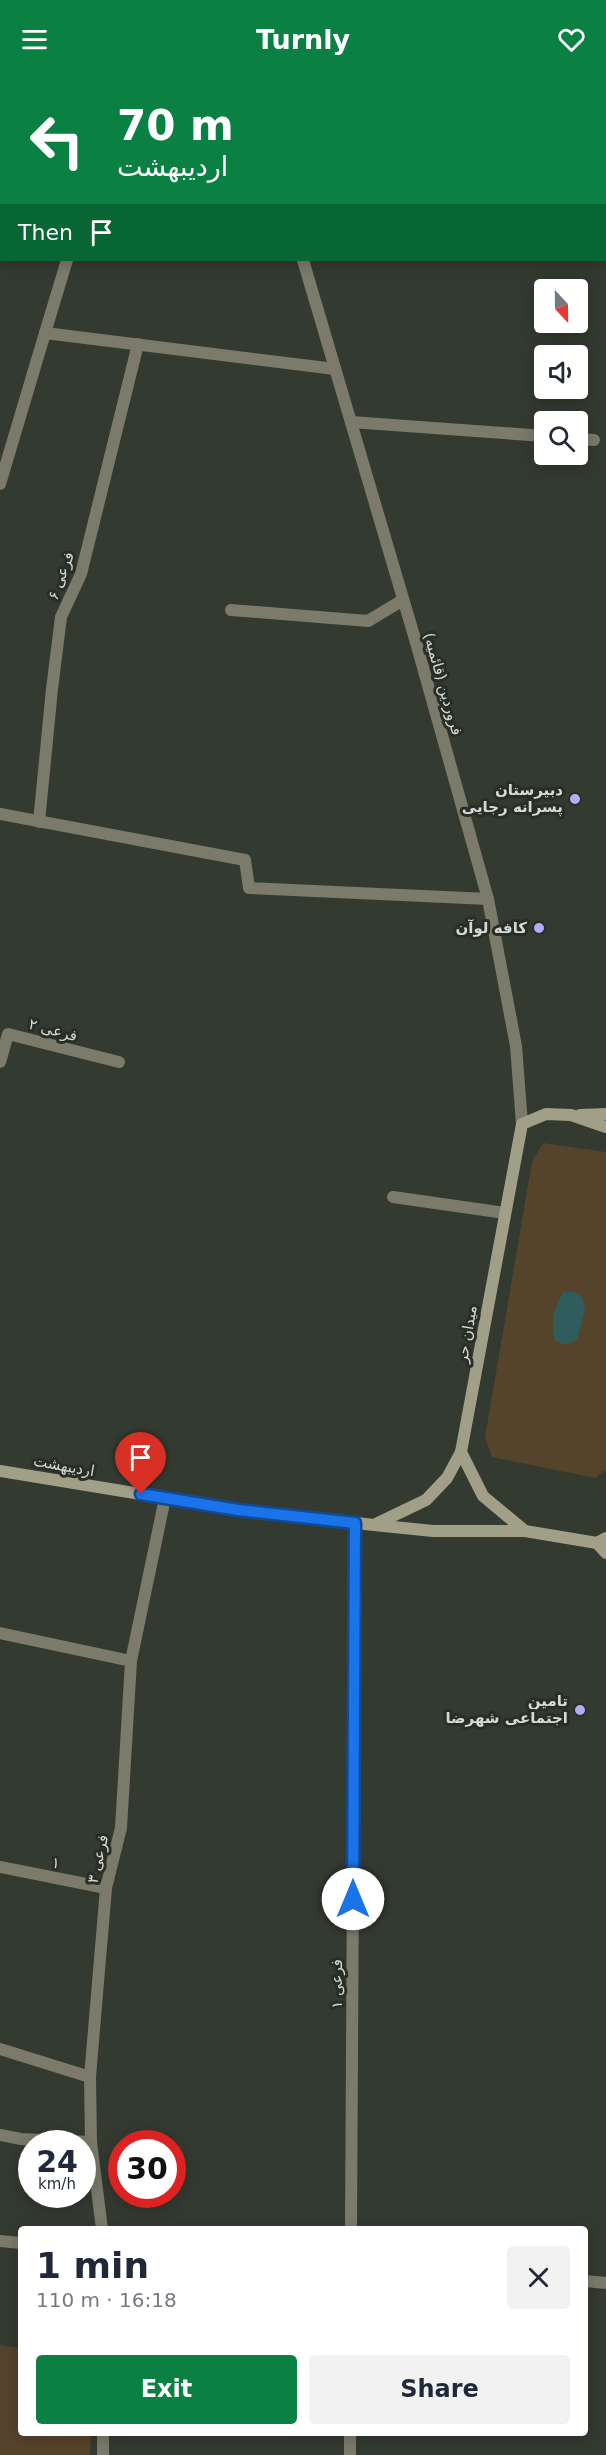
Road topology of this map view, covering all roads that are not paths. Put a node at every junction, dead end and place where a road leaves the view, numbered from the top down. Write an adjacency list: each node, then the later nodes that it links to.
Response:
1 (67, 261): 3 (street)
2 (303, 261): 5 (street, فروردین (قائمیه))
3 (45, 333): 4 (street); 10 (street)
4 (138, 344): 5 (street); 14 (street, فرعی ۶)
5 (335, 369): 6 (street, فروردین (قائمیه))
6 (351, 422): 7 (street); 11 (street, فروردین (قائمیه))
7 (534, 435)
8 (588, 440): 9 (street)
9 (594, 440)
10 (0, 484)
11 (403, 600): 12 (street); 15 (street, فروردین (قائمیه))
12 (231, 610)
13 (0, 814): 14 (street)
14 (39, 822): 15 (street)
15 (488, 899): 20 (street, فروردین (قائمیه))
16 (0, 1062): 17 (street, فرعی ۲)
17 (118, 1062)
18 (606, 1114): 19 (main road)
19 (571, 1115): 20 (main road); 21 (main road)
20 (522, 1124): 23 (main road, میدان حر)
21 (606, 1127)
22 (393, 1197): 23 (street)
23 (505, 1213): 24 (main road, میدان حر)
24 (461, 1452): 28 (main road, میدان حر); 29 (main road)
25 (0, 1470): 26 (main road, اردیبهشت)
26 (165, 1498): 27 (main road, اردیبهشت); 33 (street, فرعی ۳)
27 (355, 1523): 28 (main road, اردیبهشت); 43 (street, فرعی ۱)
28 (374, 1525): 29 (main road, اردیبهشت)
29 (525, 1531): 30 (main road)
30 (602, 1540): 31 (main road)
31 (606, 1553)
32 (0, 1633): 33 (street)
33 (131, 1661): 35 (street, فرعی ۳)
34 (0, 1867): 35 (street, ۱)
35 (106, 1888): 37 (street, فرعی ۳)
36 (0, 2049): 37 (street)
37 (90, 2077): 38 (street, فرعی ۳)
38 (91, 2130)
39 (0, 2135): 40 (street)
40 (18, 2138)
41 (96, 2182): 42 (street, فرعی ۳)
42 (102, 2226)
43 (351, 2226)
44 (0, 2241): 45 (street)
45 (18, 2243)
46 (588, 2282): 47 (street)
47 (606, 2283)
48 (103, 2436): 50 (street)
49 (350, 2436): 51 (street)
50 (103, 2455)
51 (350, 2455)

